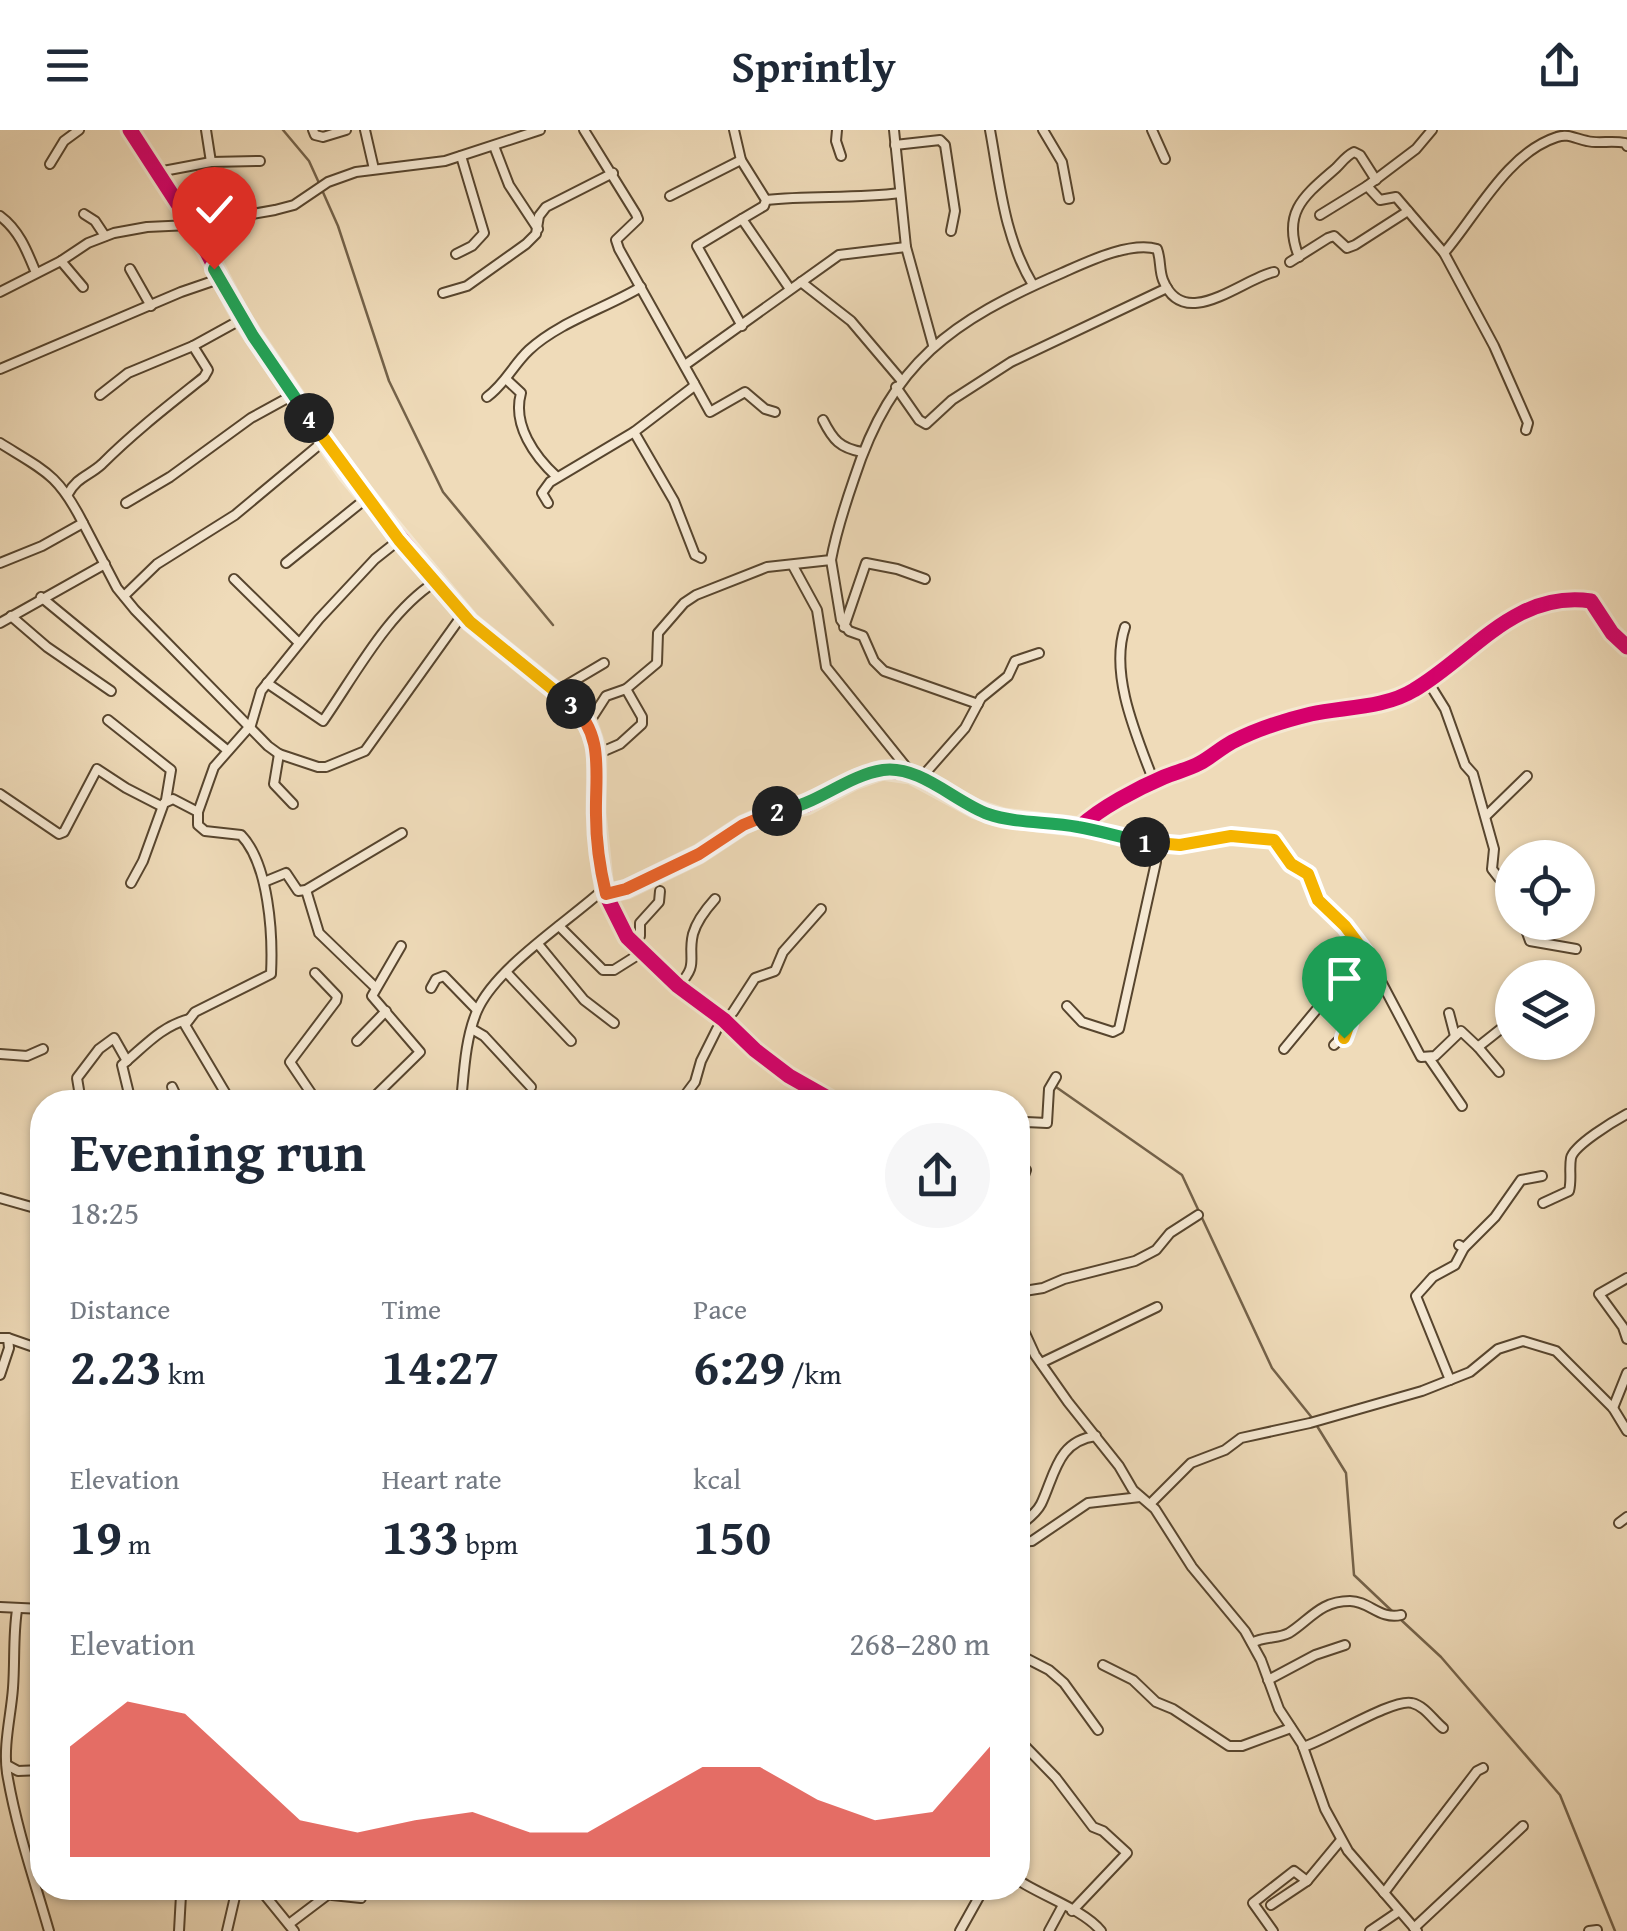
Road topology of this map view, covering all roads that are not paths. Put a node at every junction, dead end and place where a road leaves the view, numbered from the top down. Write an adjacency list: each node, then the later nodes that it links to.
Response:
1 (79, 130): 25 (street)
2 (130, 130): 27 (street)
3 (206, 130): 24 (street)
4 (313, 130): 5 (street)
5 (346, 130)
6 (366, 130): 26 (street)
7 (540, 130): 17 (street)
8 (584, 130): 28 (street)
9 (734, 130): 23 (street)
10 (836, 130): 20 (street)
11 (894, 130): 16 (street)
12 (990, 130): 55 (street)
13 (1043, 130): 34 (street)
14 (1152, 130): 21 (street)
15 (1432, 130): 29 (street)
16 (895, 145): 31 (street); 42 (street)
17 (494, 146): 19 (street); 41 (street)
18 (1627, 146): 45 (street)
19 (461, 156): 26 (street); 46 (street)
20 (842, 156)
21 (1164, 159)
22 (260, 160): 24 (street)
23 (741, 160): 32 (street); 33 (street)
24 (212, 162): 27 (street)
25 (50, 164)
26 (374, 169): 40 (street)
27 (158, 172): 40 (street)
28 (613, 174): 41 (street); 57 (street)
29 (1376, 180): 30 (street); 47 (street)
30 (1367, 186): 35 (street); 37 (street)
31 (900, 193): 33 (street); 44 (street)
32 (670, 196)
33 (766, 200): 39 (street)
34 (1068, 200)
35 (1408, 211): 45 (street); 47 (street)
36 (84, 214): 43 (street)
37 (1320, 215)
38 (0, 216): 51 (street)
39 (742, 219): 59 (street); 64 (street)
40 (190, 225): 43 (street); 53 (street)
41 (538, 228): 61 (street)
42 (951, 232)
43 (104, 236): 48 (street)
44 (906, 247): 54 (street); 65 (street)
45 (1444, 253): 77 (street)
46 (456, 254)
47 (1300, 257): 49 (street)
48 (61, 262): 51 (street); 56 (street)
49 (1290, 262)
50 (130, 269): 62 (street)
51 (36, 272): 60 (street)
52 (1274, 272): 58 (street)
53 (219, 279): 62 (street); 63 (street)
54 (801, 282): 59 (street); 71 (street)
55 (1034, 285): 58 (street); 65 (street)
56 (83, 287)
57 (640, 287): 67 (street); 69 (street)
58 (1168, 288): 71 (street)
59 (790, 290): 64 (street)
60 (0, 292)
61 (443, 293)
62 (151, 306): 68 (street)
63 (242, 319): 66 (street); 73 (street)
64 (742, 326): 67 (street)
65 (933, 345): 71 (street)
66 (193, 346): 72 (street); 83 (street)
67 (686, 365): 70 (street)
68 (0, 369)
69 (507, 380): 74 (street); 82 (street)
70 (694, 382): 75 (street); 78 (street)
71 (898, 383): 81 (street)
72 (100, 395)
73 (293, 395): 79 (street); 85 (street)
74 (487, 397)
75 (775, 412)
76 (823, 420): 81 (street)
77 (1526, 430)
78 (634, 432): 82 (street); 89 (street)
79 (324, 440): 84 (street); 98 (street)
80 (0, 444): 83 (street)
81 (862, 452): 90 (street)
82 (558, 477): 86 (street)
83 (68, 494): 87 (street)
84 (368, 497): 88 (street); 91 (street)
85 (126, 503)
86 (548, 503)
87 (82, 523): 92 (street); 93 (street)
88 (399, 540): 97 (street); 105 (street)
89 (701, 558)
90 (831, 560): 94 (street); 103 (street)
91 (286, 563)
92 (0, 564)
93 (104, 564): 98 (street); 99 (street)
94 (793, 566): 111 (street); 121 (street)
95 (234, 579): 105 (street)
96 (925, 580): 103 (street)
97 (436, 582): 100 (street); 110 (street)
98 (124, 596): 117 (street)
99 (41, 598): 101 (street); 118 (street)
100 (463, 614): 113 (street); 119 (street)
101 (11, 616): 102 (street); 112 (street)
102 (0, 623)
103 (844, 626): 114 (street)
104 (1125, 627): 123 (street)
105 (298, 642): 110 (street)
106 (1627, 648): 109 (street)
107 (1039, 653): 114 (street)
108 (604, 663): 113 (street)
109 (1427, 680): 123 (street); 128 (street)
110 (267, 683): 117 (street)
111 (626, 689): 116 (street); 120 (street)
112 (112, 691)
113 (555, 692): 116 (street)
114 (978, 704): 121 (street)
115 (108, 720): 125 (street)
116 (588, 724): 120 (street)
117 (250, 726): 118 (street); 119 (street)
118 (227, 750): 127 (street)
119 (279, 754): 126 (street)
120 (597, 754): 136 (street)
121 (916, 776): 129 (street); 136 (street)
122 (1528, 776): 128 (street)
123 (1154, 782): 129 (street)
124 (0, 794): 125 (street)
125 (164, 803): 127 (street); 134 (street)
126 (293, 804)
127 (198, 812): 133 (street)
128 (1487, 815): 132 (street)
129 (1080, 827): 131 (street)
130 (402, 833): 135 (street)
131 (1154, 844): 148 (street); 154 (street)
132 (1495, 872)
133 (264, 882): 135 (street); 158 (street)
134 (132, 883)
135 (306, 890): 151 (street)
136 (605, 891): 140 (street); 143 (street)
137 (660, 891): 143 (street)
138 (716, 900): 150 (street)
139 (821, 909): 159 (street)
140 (559, 926): 142 (street); 146 (street)
141 (1529, 940): 145 (street)
142 (538, 944): 147 (street); 160 (street)
143 (632, 944): 146 (street)
144 (402, 946): 151 (street)
145 (1576, 949)
146 (641, 953): 150 (street)
147 (507, 972): 155 (street); 165 (street)
148 (1373, 972): 153 (street); 171 (street)
149 (315, 974): 181 (street)
150 (678, 986): 159 (street)
151 (376, 988): 156 (street)
152 (431, 988): 155 (street)
153 (1342, 990): 166 (street); 169 (street)
154 (1067, 1006)
155 (477, 1010): 161 (street)
156 (386, 1011): 164 (street); 182 (street)
157 (1449, 1013): 163 (street)
158 (189, 1019): 172 (street); 180 (street)
159 (724, 1020): 184 (street); 185 (street)
160 (614, 1023)
161 (472, 1029): 176 (street); 183 (street)
162 (1495, 1034): 167 (street)
163 (1455, 1036): 167 (street); 171 (street)
164 (357, 1041)
165 (570, 1041)
166 (1334, 1044)
167 (1478, 1048): 173 (street)
168 (43, 1049): 170 (street)
169 (1284, 1049)
170 (0, 1054)
171 (1429, 1058): 186 (street)
172 (127, 1061): 177 (street); 178 (street)
173 (1499, 1072)
174 (1056, 1077): 188 (street)
175 (172, 1087): 179 (street)
176 (531, 1087)
177 (79, 1090)
178 (127, 1090)
179 (173, 1090)
180 (223, 1090)
181 (310, 1090)
182 (382, 1090)
183 (462, 1090)
184 (690, 1090)
185 (813, 1090)
186 (1462, 1106)
187 (1627, 1114): 191 (street)
188 (1030, 1122)
189 (1542, 1176): 204 (street)
190 (0, 1198): 192 (street)
191 (1543, 1204)
192 (30, 1207)
193 (1198, 1216): 195 (street)
194 (1627, 1278): 198 (street)
195 (1030, 1290)
196 (1157, 1307): 201 (street)
197 (4, 1338): 200 (street); 203 (street)
198 (1627, 1339)
199 (1030, 1341): 201 (street)
200 (30, 1346)
201 (1041, 1363): 207 (street)
202 (1627, 1373): 205 (street)
203 (0, 1375)
204 (1450, 1380): 205 (street); 211 (street)
205 (1613, 1408): 206 (street)
206 (1627, 1431)
207 (1096, 1436): 208 (street); 212 (street)
208 (1130, 1486): 209 (street); 210 (street)
209 (1140, 1497): 210 (street); 211 (street)
210 (1124, 1498): 215 (street)
211 (1150, 1504): 220 (street)
212 (1030, 1516)
213 (1627, 1517): 214 (street)
214 (1618, 1523)
215 (1030, 1541)
216 (0, 1608): 218 (street)
217 (30, 1609): 218 (street)
218 (17, 1610): 229 (street)
219 (1401, 1615): 220 (street)
220 (1252, 1643): 224 (street)
221 (1345, 1645): 224 (street)
222 (1030, 1661): 227 (street)
223 (1103, 1665): 225 (street)
224 (1268, 1680): 225 (street)
225 (1291, 1728): 228 (street)
226 (1443, 1728): 228 (street)
227 (1098, 1730)
228 (1303, 1747): 235 (street)
229 (3, 1751): 231 (street)
230 (1030, 1751): 247 (street)
231 (6, 1764): 233 (street); 236 (street)
232 (1482, 1768): 239 (street)
233 (30, 1770)
234 (1523, 1826): 250 (street)
235 (1341, 1840): 237 (street); 239 (street)
236 (30, 1868)
237 (1307, 1881): 246 (street); 258 (street)
238 (1030, 1887): 247 (street)
239 (1384, 1893): 248 (street)
240 (40, 1900): 252 (street)
241 (180, 1900): 253 (street)
242 (234, 1900): 254 (street)
243 (269, 1900): 249 (street)
244 (318, 1900): 249 (street)
245 (977, 1900): 255 (street)
246 (1271, 1905)
247 (1067, 1909): 256 (street); 257 (street)
248 (1398, 1912): 250 (street); 259 (street)
249 (291, 1928)
250 (1415, 1929)
251 (1597, 1930): 260 (street)
252 (49, 1931)
253 (178, 1931)
254 (227, 1931)
255 (960, 1931)
256 (1049, 1931)
257 (1100, 1931)
258 (1273, 1931)
259 (1370, 1931)
260 (1589, 1931)

